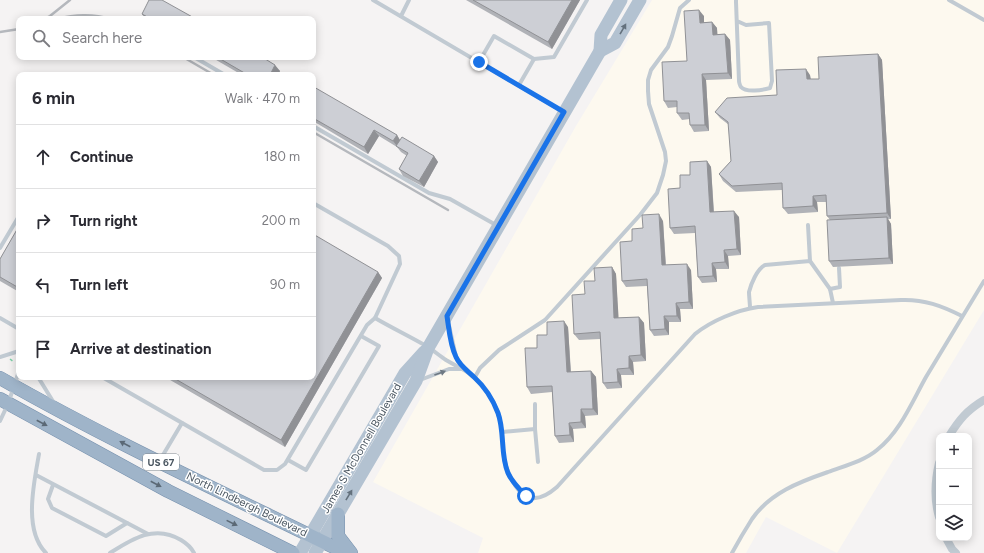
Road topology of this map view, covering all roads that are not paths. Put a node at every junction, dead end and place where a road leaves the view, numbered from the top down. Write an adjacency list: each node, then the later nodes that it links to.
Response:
1 (373, 0): 9 (lane)
2 (409, 0): 9 (lane)
3 (587, 0): 13 (lane)
4 (621, 0): 12 (main road, James S McDonnell Boulevard)
5 (640, 0): 12 (main road, James S McDonnell Boulevard, one-way to 5)
6 (689, 0): 41 (lane)
7 (736, 0): 11 (lane)
8 (950, 0): 10 (lane)
9 (401, 16): 15 (lane)
10 (984, 20)
11 (737, 21): 11 (lane)
12 (600, 51): 18 (main road, James S McDonnell Boulevard)
13 (534, 59): 15 (lane); 17 (lane)
14 (199, 60): 16 (lane)
15 (479, 62): 17 (lane)
16 (220, 72)
17 (519, 85): 18 (lane)
18 (564, 112): 23 (main road, James S McDonnell Boulevard)
19 (316, 128): 23 (lane)
20 (316, 205): 34 (lane)
21 (16, 221): 24 (lane)
22 (808, 225): 25 (lane)
23 (499, 226): 31 (main road, James S McDonnell Boulevard)
24 (0, 248)
25 (810, 261): 28 (lane); 30 (lane)
26 (839, 268): 28 (lane)
27 (984, 281): 32 (lane)
28 (830, 289): 29 (lane)
29 (833, 303): 30 (lane); 32 (lane)
30 (750, 308): 55 (lane)
31 (447, 316): 37 (main road, James S McDonnell Boulevard); 40 (lane)
32 (962, 316): 78 (lane)
33 (0, 318): 35 (lane)
34 (375, 318): 36 (lane); 37 (lane)
35 (16, 327)
36 (361, 336): 58 (lane); 58 (lane)
37 (428, 348): 40 (lane); 46 (main road, James S McDonnell Boulevard); 68 (main road, James S McDonnell Boulevard)
38 (16, 352): 39 (lane)
39 (0, 357)
40 (464, 369): 41 (lane); 46 (lane, one-way to 40)
41 (474, 377): 55 (lane)
42 (0, 378): 47 (highway, North Lindbergh Boulevard / US 67)
43 (16, 380): 47 (lane)
44 (40, 380): 51 (lane)
45 (107, 380): 53 (lane)
46 (416, 381): 65 (main road, James S McDonnell Boulevard, one-way to 46)
47 (14, 386): 49 (lane); 51 (highway, North Lindbergh Boulevard / US 67)
48 (984, 400): 56 (street)
49 (4, 402): 52 (lane); 73 (highway, North Lindbergh Boulevard / US 67, one-way to 73)
50 (535, 404): 54 (lane)
51 (58, 410): 59 (highway, North Lindbergh Boulevard / US 67, one-way to 51)
52 (0, 421)
53 (182, 423): 58 (lane); 59 (lane)
54 (535, 429): 55 (lane); 60 (lane)
55 (502, 432)
56 (951, 433)
57 (39, 454): 62 (lane)
58 (288, 460)
59 (159, 461): 68 (highway, North Lindbergh Boulevard / US 67)
60 (538, 462)
61 (938, 469): 64 (street)
62 (36, 475): 63 (lane); 70 (lane)
63 (53, 485): 66 (lane); 66 (lane)
64 (936, 508)
65 (338, 514): 68 (main road, James S McDonnell Boulevard); 77 (highway)
66 (127, 523): 67 (lane)
67 (148, 534): 71 (lane); 72 (lane)
68 (316, 538): 74 (main road, James S McDonnell Boulevard); 75 (main road, James S McDonnell Boulevard); 76 (highway, North Lindbergh Boulevard / US 67)
69 (948, 541): 79 (street)
70 (46, 553)
71 (110, 553)
72 (194, 553)
73 (293, 553)
74 (300, 553)
75 (316, 553)
76 (346, 553)
77 (351, 553)
78 (732, 553)
79 (956, 553)

